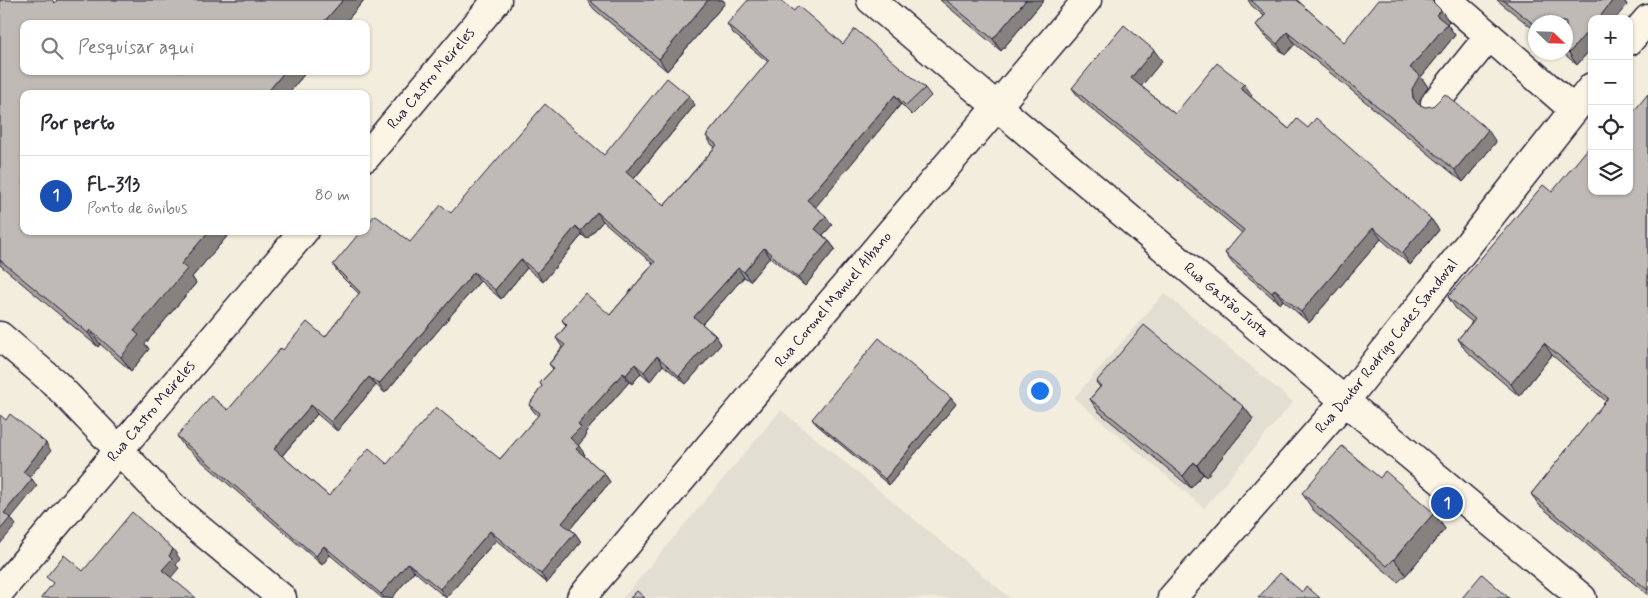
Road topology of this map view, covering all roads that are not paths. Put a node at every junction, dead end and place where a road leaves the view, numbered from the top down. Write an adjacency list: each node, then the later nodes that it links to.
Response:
1 (497, 0): 12 (street, Rua Castro Meireles)
2 (871, 0): 10 (street, Rua Gastão Justa)
3 (1087, 0): 10 (street, Rua Coronel Manuel Albano)
4 (1448, 0): 6 (street)
5 (1648, 19): 7 (street)
6 (1489, 36): 9 (street); 11 (street)
7 (1633, 36)
8 (1588, 91): 11 (street, Rua Doutor Rodrigo Codes Sandoval)
9 (1435, 103)
10 (999, 107): 15 (street, Rua Gastão Justa); 19 (street, Rua Coronel Manuel Albano)
11 (1574, 110): 15 (street, Rua Doutor Rodrigo Codes Sandoval)
12 (370, 152)
13 (301, 235): 16 (street, Rua Castro Meireles)
14 (0, 336): 16 (street)
15 (1345, 401): 20 (street, Rua Doutor Rodrigo Codes Sandoval); 21 (street, Rua Gastão Justa)
16 (120, 451): 17 (street, Rua Castro Meireles); 18 (street)
17 (0, 591)
18 (282, 598)
19 (581, 598)
20 (1172, 598)
21 (1582, 598)

